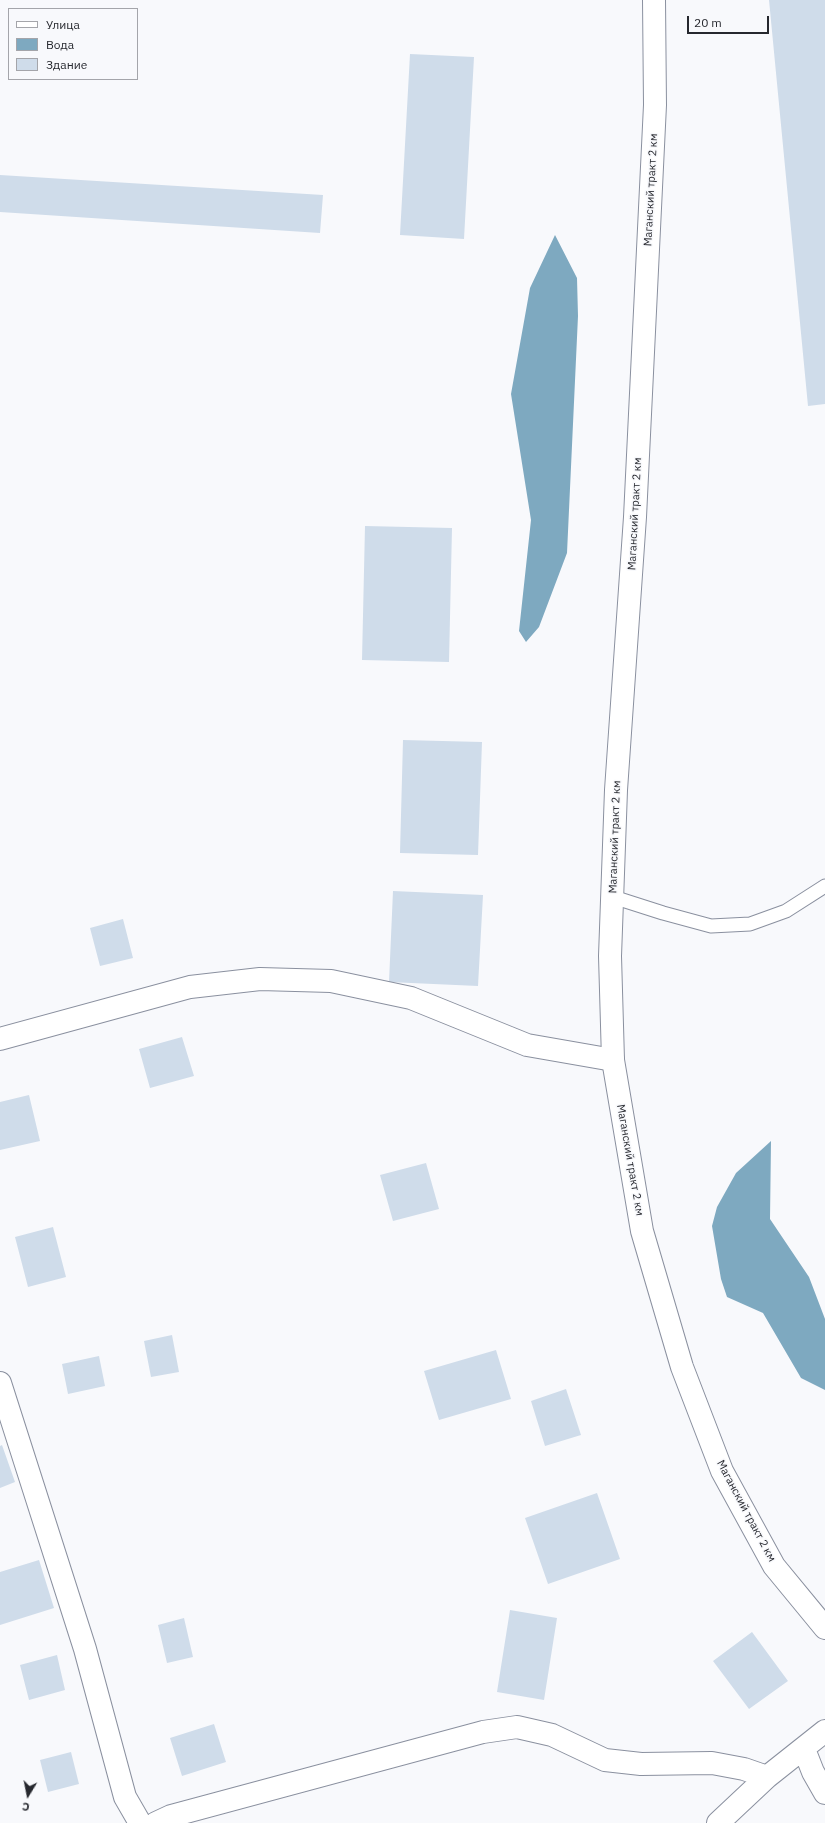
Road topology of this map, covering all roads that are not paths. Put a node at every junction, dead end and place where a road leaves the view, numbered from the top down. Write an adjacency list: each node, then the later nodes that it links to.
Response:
1 (654, 0): 3 (street, Маганский тракт 2 км)
2 (825, 886): 3 (lane)
3 (612, 897): 5 (street, Маганский тракт 2 км)
4 (0, 1039): 5 (street)
5 (613, 1060): 7 (street, Маганский тракт 2 км)
6 (0, 1383): 12 (street)
7 (825, 1628)
8 (825, 1731): 9 (street)
9 (804, 1749): 10 (street); 11 (street)
10 (767, 1777): 13 (street); 14 (street)
11 (825, 1793)
12 (140, 1823)
13 (156, 1823)
14 (718, 1823)

